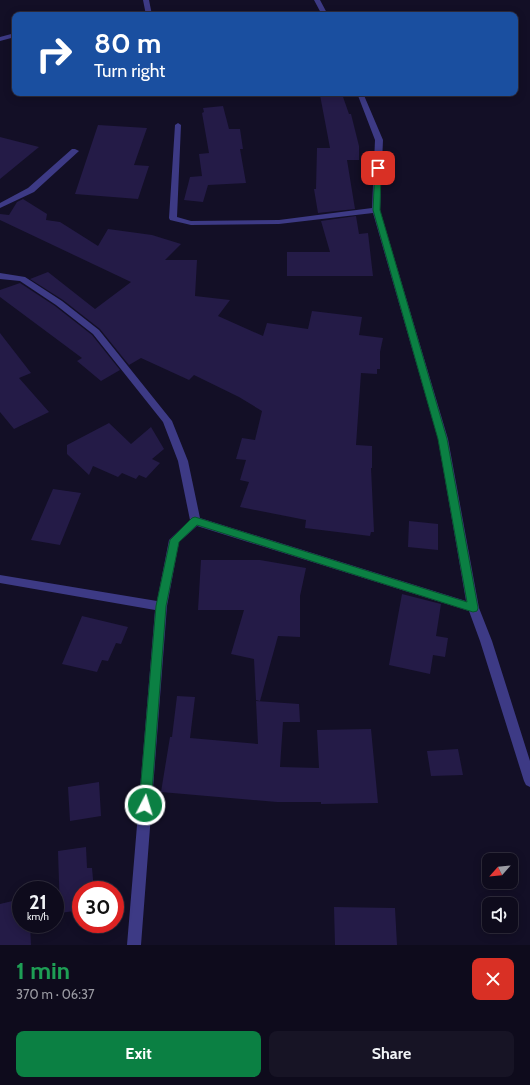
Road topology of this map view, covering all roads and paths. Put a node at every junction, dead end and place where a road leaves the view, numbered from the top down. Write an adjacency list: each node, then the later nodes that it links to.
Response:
1 (146, 0): 3 (street)
2 (318, 0): 4 (street)
3 (148, 12)
4 (324, 12)
5 (12, 36): 6 (street)
6 (0, 39)
7 (361, 96): 11 (street)
8 (178, 125): 11 (street)
9 (76, 151): 10 (street)
10 (0, 206)
11 (376, 210): 16 (street)
12 (0, 276): 13 (street)
13 (195, 521): 15 (street); 16 (street)
14 (0, 579): 15 (street)
15 (161, 606): 18 (street)
16 (473, 608): 17 (street)
17 (530, 782)
18 (134, 945)

